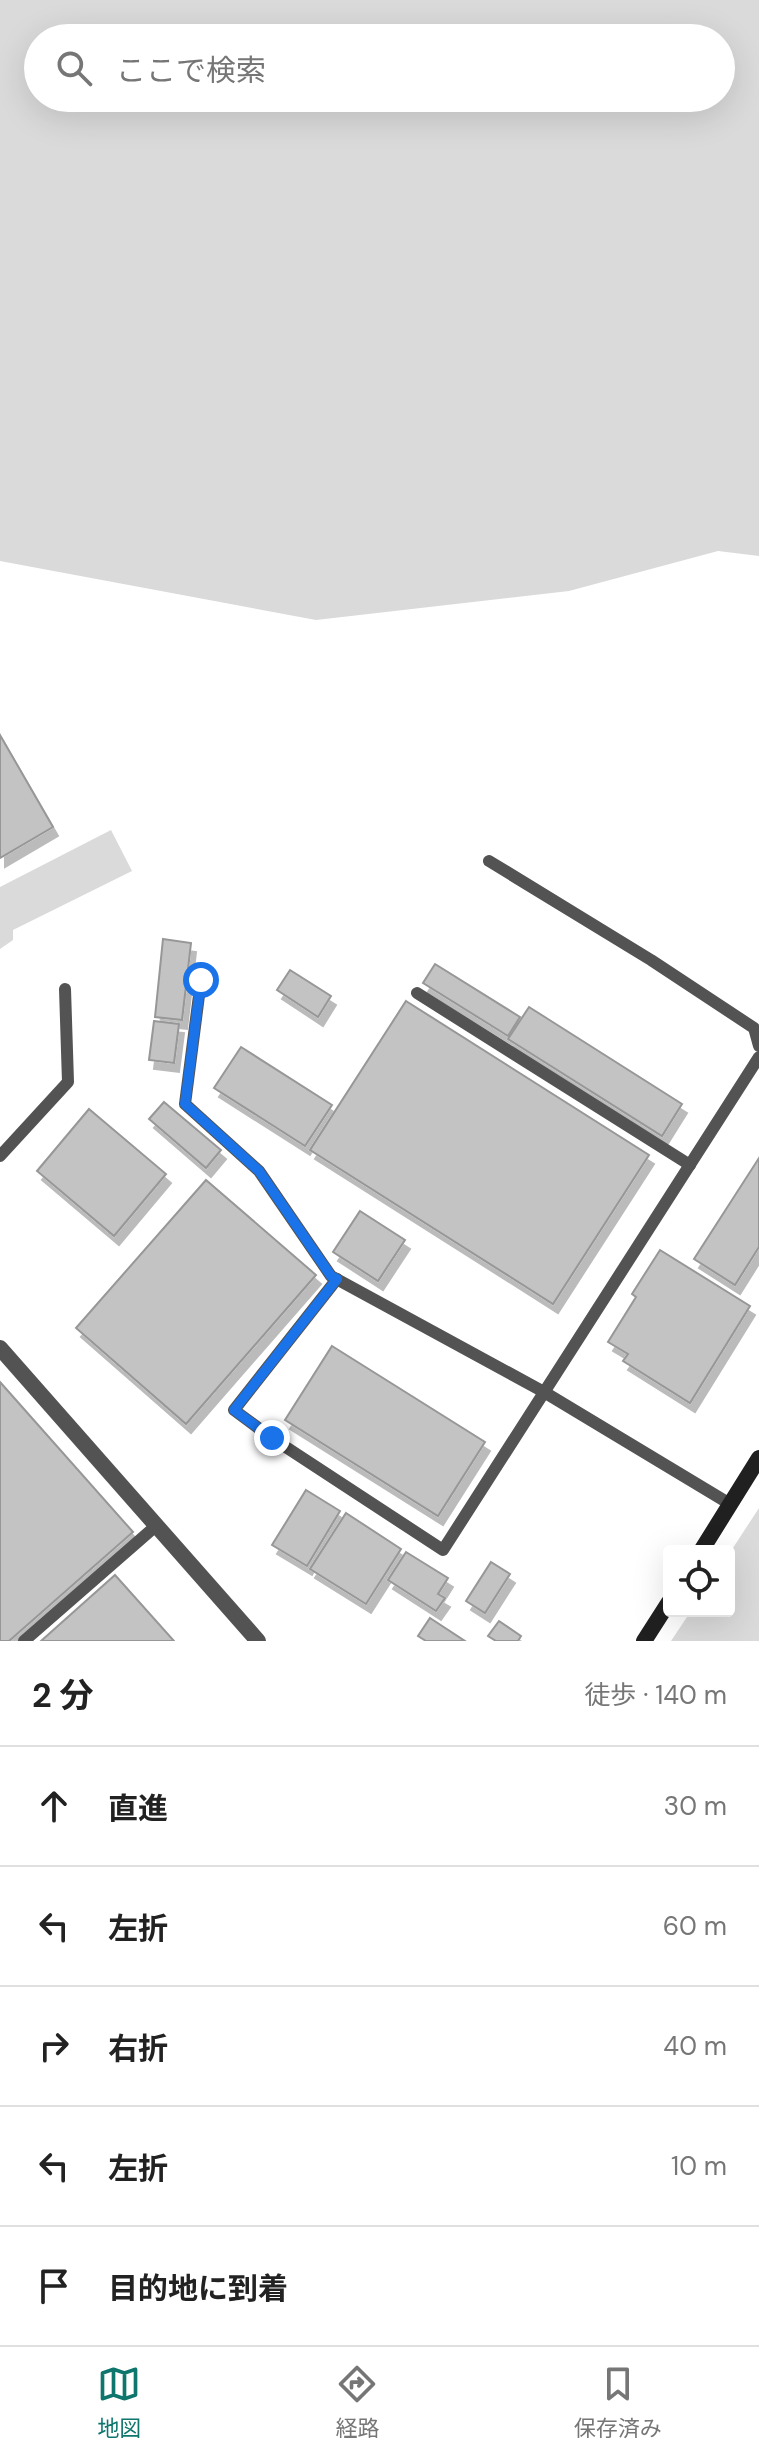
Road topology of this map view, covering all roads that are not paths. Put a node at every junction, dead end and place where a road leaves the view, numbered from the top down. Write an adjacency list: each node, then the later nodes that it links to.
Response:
1 (489, 861): 5 (lane)
2 (201, 980): 9 (lane)
3 (65, 989): 7 (lane)
4 (417, 993): 8 (lane)
5 (759, 1046)
6 (759, 1057): 8 (lane)
7 (0, 1156)
8 (690, 1165): 11 (lane)
9 (337, 1279): 11 (lane); 11 (lane)
10 (0, 1348): 14 (street)
11 (544, 1392): 13 (lane)
12 (759, 1458): 13 (main road)
13 (730, 1504): 15 (main road)
14 (157, 1525): 17 (lane); 18 (street)
15 (705, 1545)
16 (663, 1611): 19 (main road)
17 (24, 1641)
18 (258, 1641)
19 (644, 1641)

